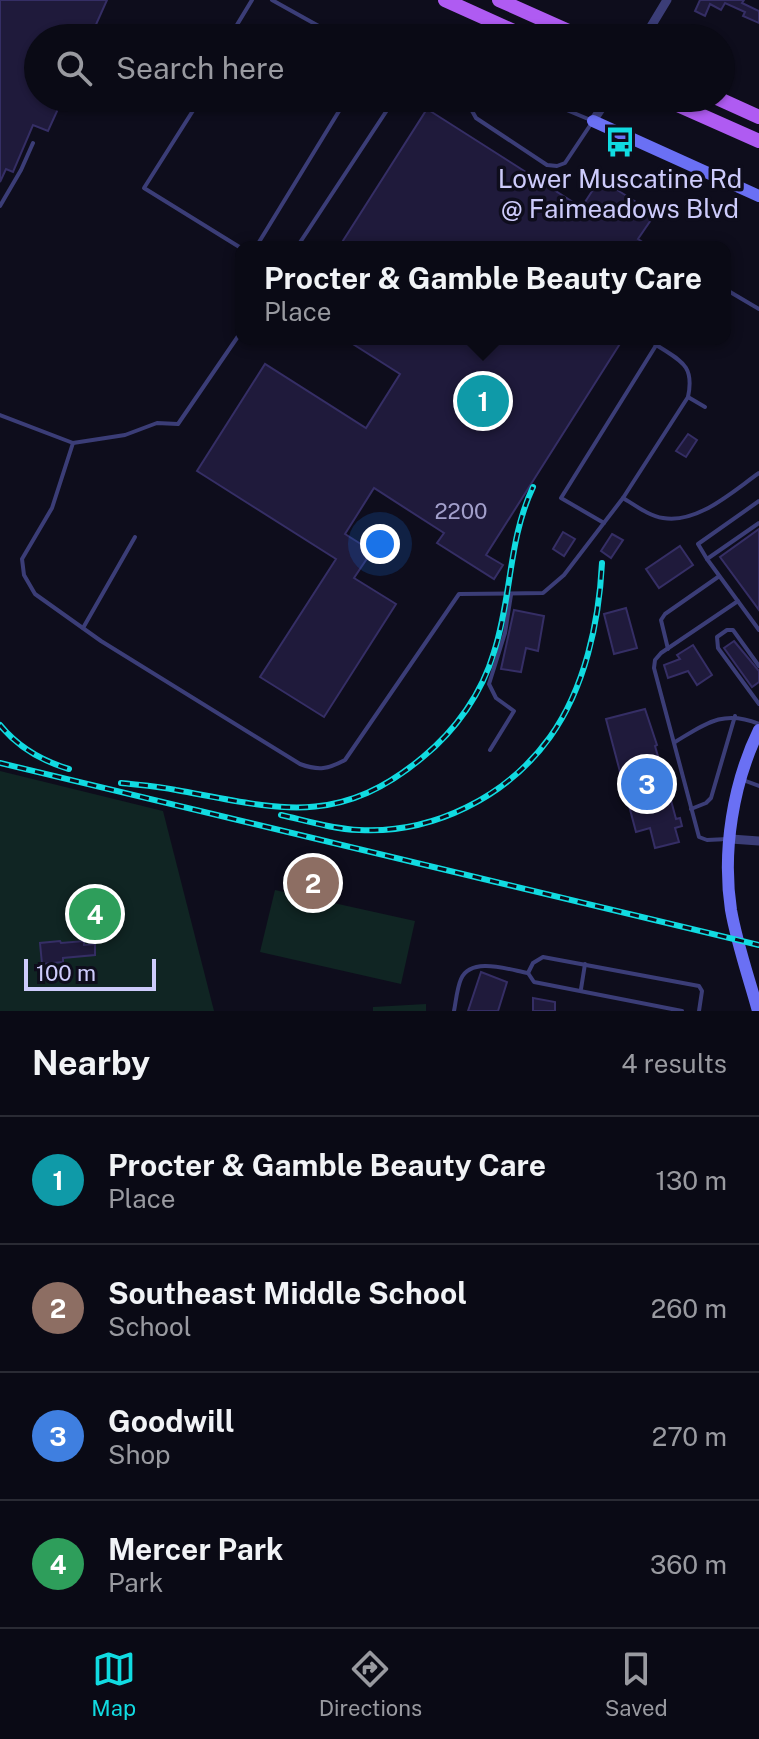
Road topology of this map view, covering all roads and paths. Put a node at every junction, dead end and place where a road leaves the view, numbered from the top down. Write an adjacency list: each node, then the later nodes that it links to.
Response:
1 (252, 0): 6 (lane)
2 (272, 0): 7 (lane)
3 (445, 0): 8 (main road)
4 (499, 0): 9 (main road)
5 (667, 0): 10 (street)
6 (237, 24)
7 (311, 24)
8 (498, 24)
9 (553, 24)
10 (652, 24)
11 (735, 106): 19 (main road)
12 (192, 112): 27 (lane)
13 (338, 112): 25 (lane)
14 (386, 112): 26 (lane)
15 (473, 112): 20 (lane)
16 (571, 112): 20 (lane)
17 (599, 112): 20 (street)
18 (694, 112): 21 (main road)
19 (759, 117)
20 (593, 121): 23 (main road)
21 (759, 141)
22 (33, 143): 24 (lane)
23 (759, 196)
24 (0, 206)
25 (260, 241)
26 (301, 241)
27 (235, 244)
28 (731, 293): 29 (lane)
29 (759, 309)
30 (235, 341): 36 (lane)
31 (656, 345): 40 (lane)
32 (663, 345): 33 (lane)
33 (688, 397): 34 (lane); 38 (lane)
34 (705, 407)
35 (0, 415): 36 (lane)
36 (73, 443): 47 (lane)
37 (759, 473): 38 (lane)
38 (623, 498): 40 (lane)
39 (759, 501): 43 (lane)
40 (604, 523): 45 (lane)
41 (759, 523): 43 (lane)
42 (135, 537): 47 (lane)
43 (707, 559): 44 (lane)
44 (718, 577): 46 (lane); 49 (lane)
45 (511, 595): 47 (lane); 55 (lane)
46 (738, 601): 48 (lane); 49 (lane)
47 (83, 628)
48 (759, 630)
49 (668, 649): 54 (lane)
50 (759, 666): 51 (lane)
51 (759, 704)
52 (735, 716): 53 (lane); 54 (lane); 58 (lane)
53 (759, 727): 56 (main road)
54 (675, 742): 58 (lane)
55 (490, 750)
56 (740, 780): 57 (lane); 59 (main road)
57 (759, 786)
58 (691, 809): 59 (lane)
59 (731, 839): 60 (street); 68 (main road)
60 (759, 841)
61 (585, 964): 62 (lane); 63 (lane); 65 (lane)
62 (528, 973): 63 (lane); 66 (lane)
63 (580, 990): 64 (lane)
64 (674, 1010): 67 (lane)
65 (701, 1010)
66 (454, 1011)
67 (682, 1011)
68 (758, 1011)

